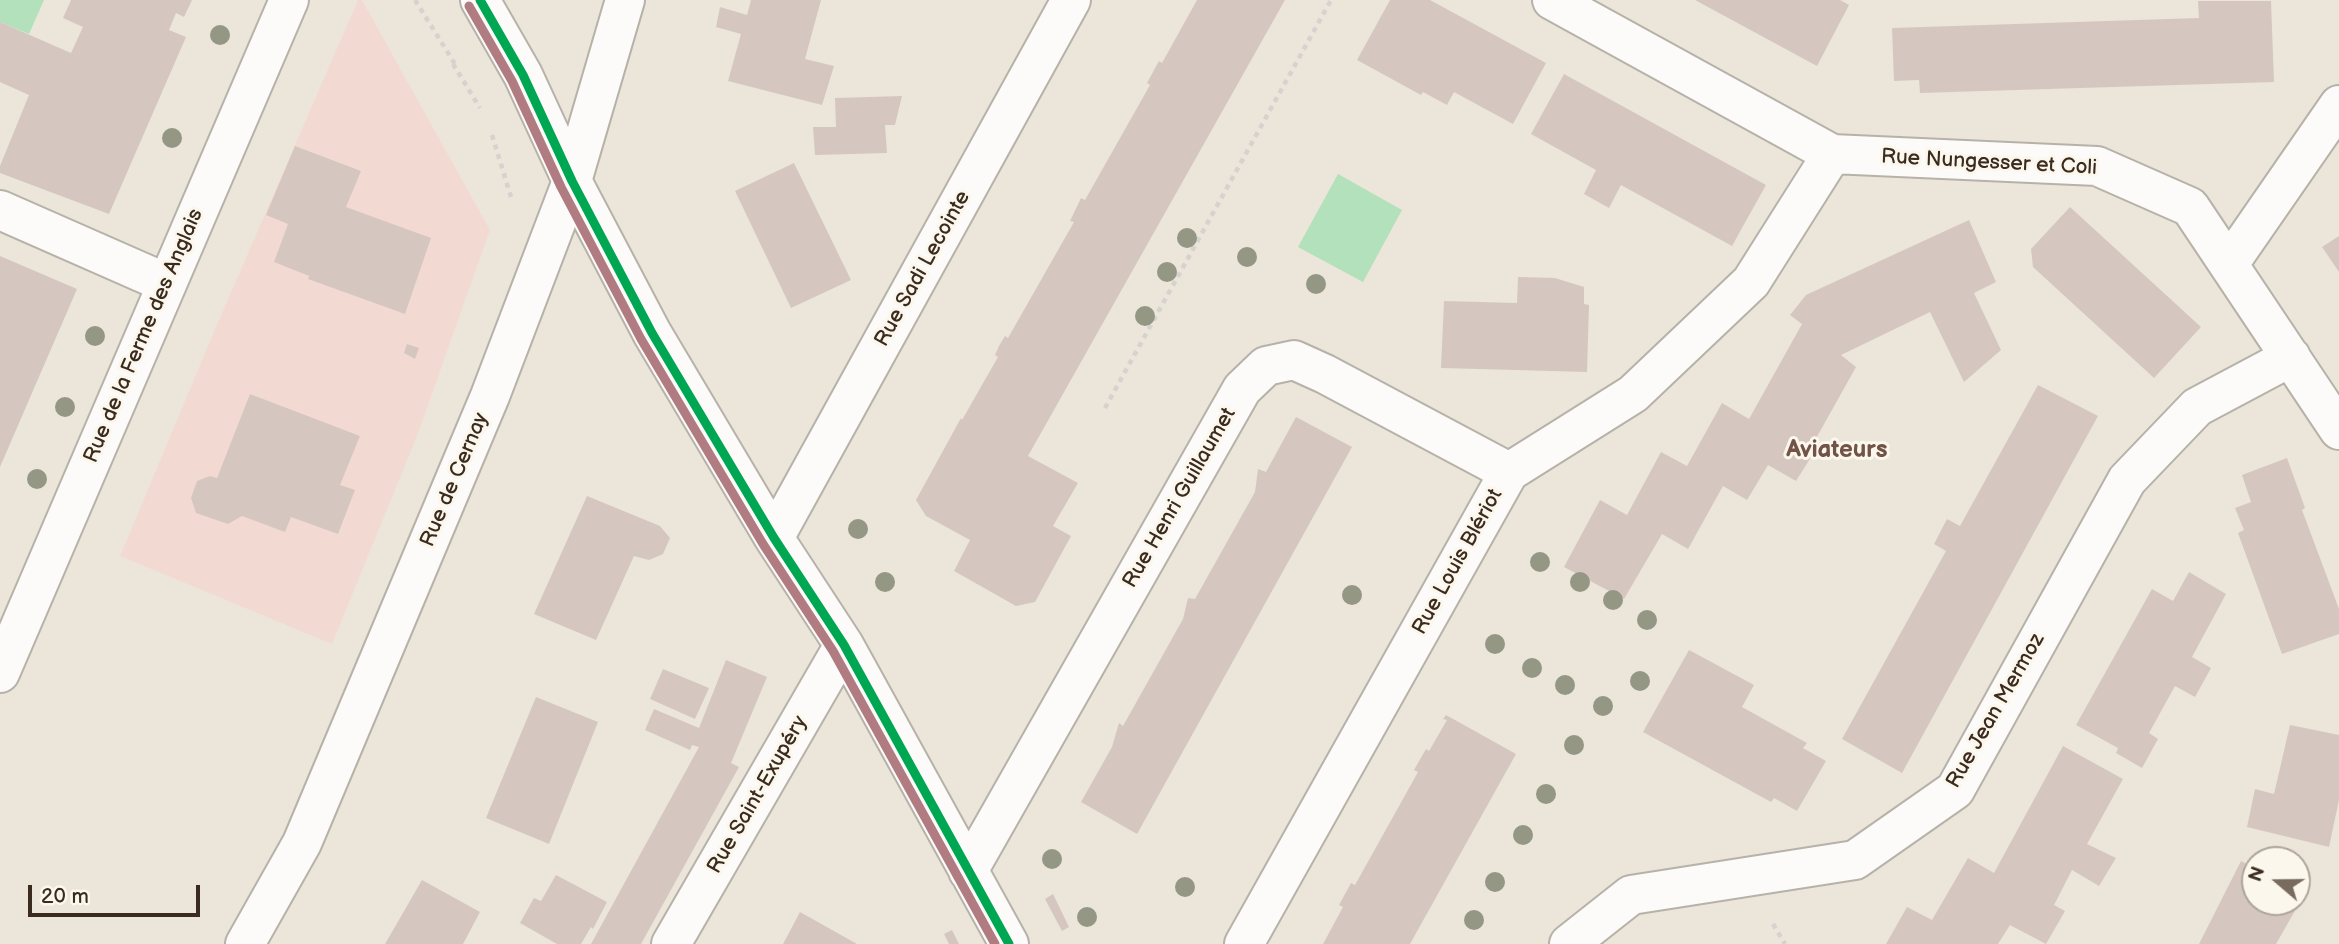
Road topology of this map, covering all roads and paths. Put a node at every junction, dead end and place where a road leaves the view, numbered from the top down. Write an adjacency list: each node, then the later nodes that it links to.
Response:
1 (289, 0): 13 (street, Rue de la Ferme des Anglais)
2 (480, 0): 10 (street)
3 (625, 0): 10 (street, Rue de Cernay)
4 (1071, 0): 18 (street, Rue Sadi Lecointe)
5 (1331, 0): 15 (path)
6 (1552, 0): 7 (street, Rue Nungesser et Coli)
7 (1605, 13): 9 (street, Rue Nungesser et Coli)
8 (2339, 105): 12 (street)
9 (1832, 154): 12 (street, Rue Nungesser et Coli); 17 (street, Rue Louis Blériot)
10 (572, 181): 18 (street); 22 (street, Rue de Cernay)
11 (0, 210): 13 (street)
12 (2229, 264): 14 (street, Rue Nungesser et Coli)
13 (166, 283): 20 (street, Rue de la Ferme des Anglais)
14 (2291, 357): 16 (street, Rue Nungesser et Coli); 26 (street, Rue Jean Mermoz)
15 (1105, 408)
16 (2339, 430)
17 (1508, 472): 21 (street, Rue Henri Guillaumet); 25 (street, Rue Louis Blériot)
18 (774, 538): 19 (street)
19 (844, 645): 21 (street); 23 (street, Rue Saint-Exupéry)
20 (0, 673)
21 (968, 871): 24 (street)
22 (245, 944)
23 (671, 944)
24 (1009, 944)
25 (1244, 944)
26 (1569, 944)

